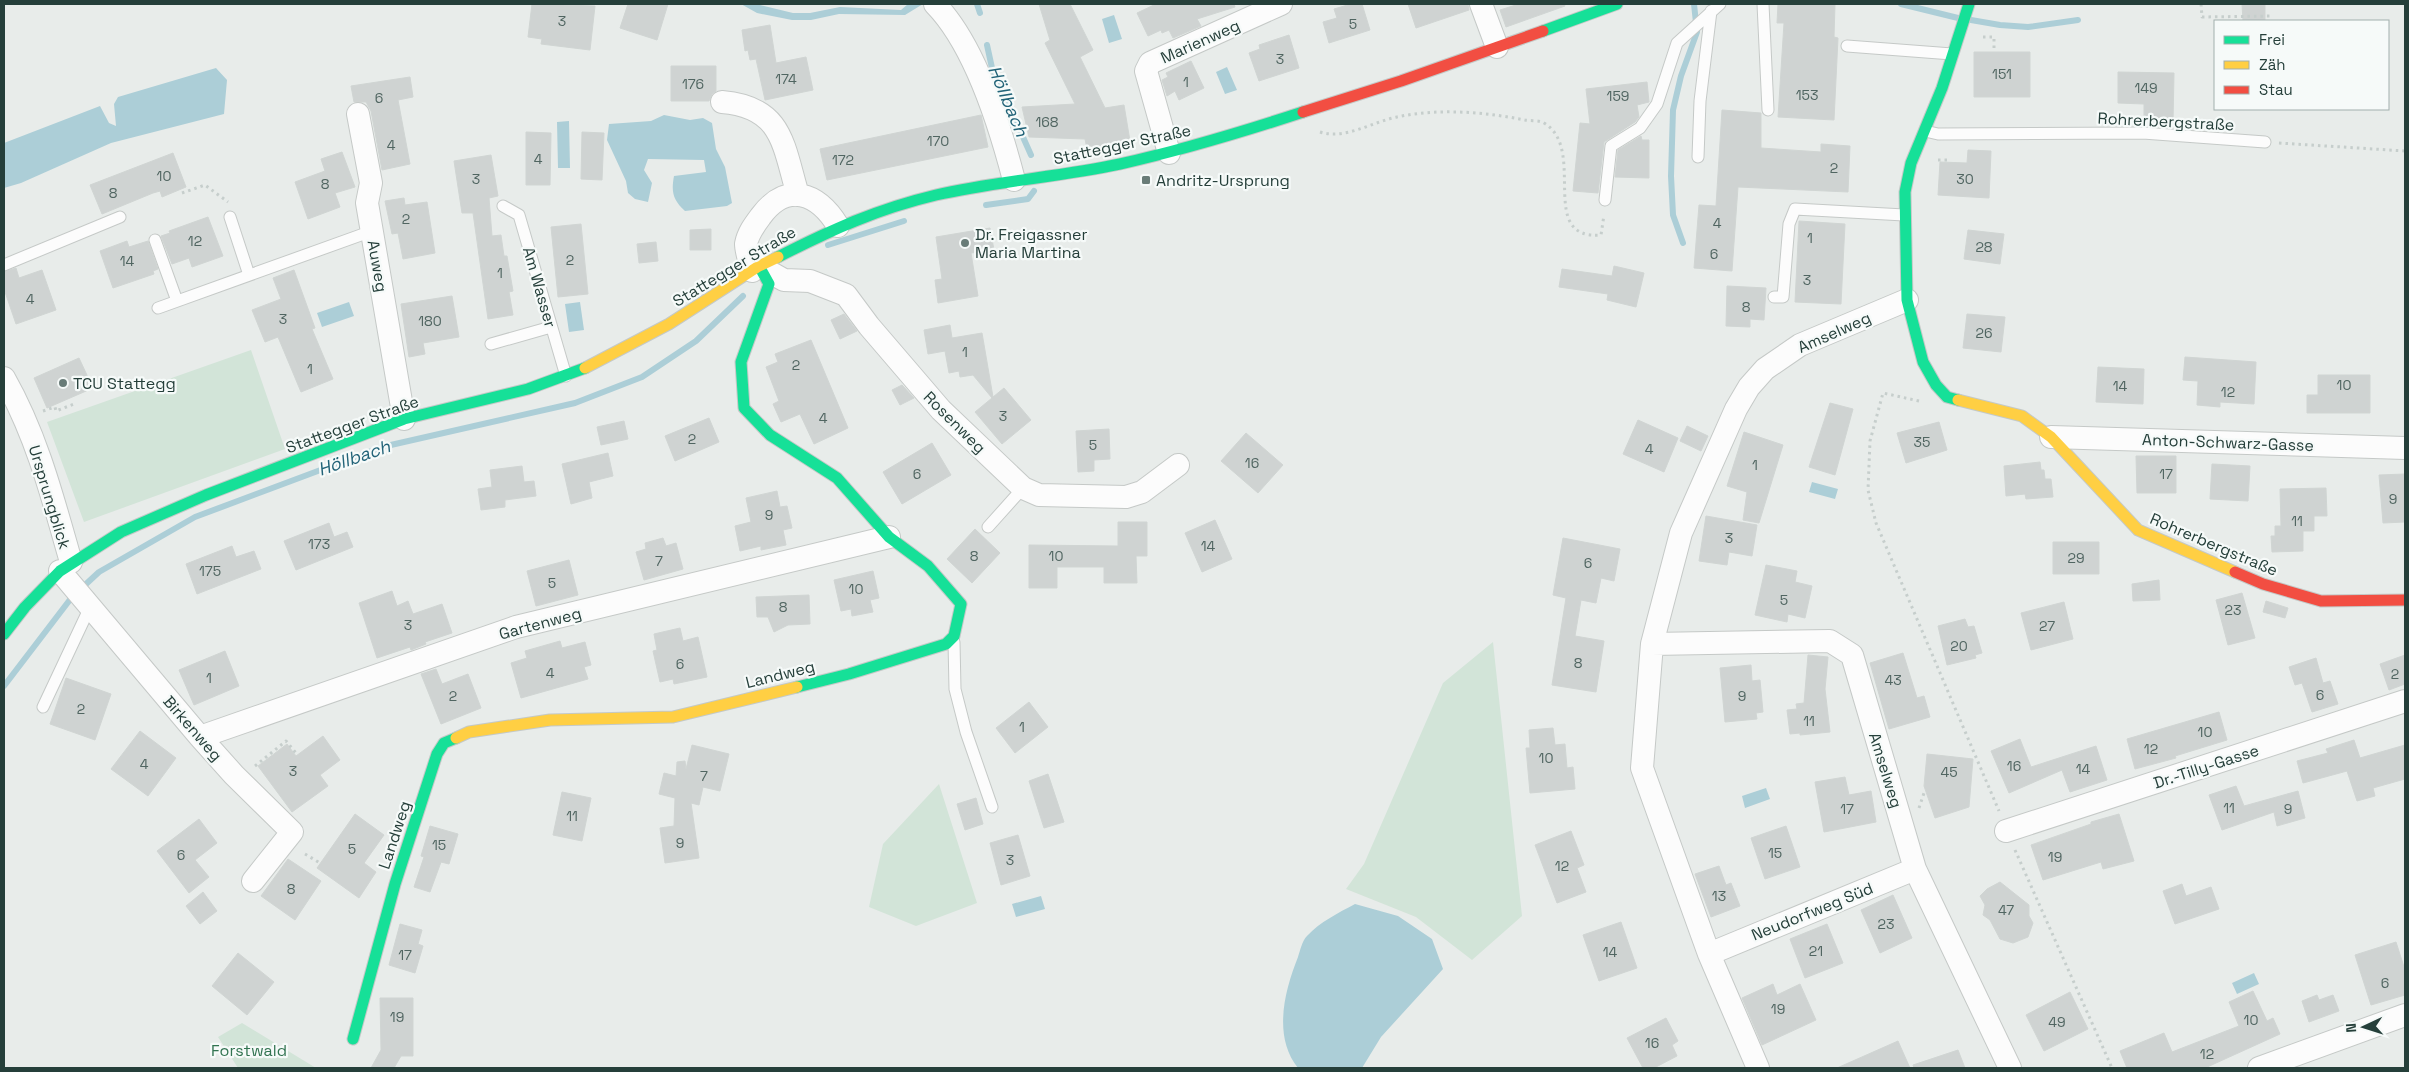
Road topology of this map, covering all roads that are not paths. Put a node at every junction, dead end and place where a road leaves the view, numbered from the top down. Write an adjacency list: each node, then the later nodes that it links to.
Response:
1 (935, 4): 18 (street)
2 (1281, 4): 16 (street, Marienweg)
3 (1481, 4): 9 (street)
4 (1617, 4): 9 (street, Stattegger Straße)
5 (1763, 4): 12 (lane)
6 (1968, 5): 10 (street)
7 (1716, 8): 17 (lane); 20 (lane)
8 (1847, 46): 10 (lane)
9 (1498, 47): 16 (street, Stattegger Straße)
10 (1952, 54): 14 (street)
11 (722, 102): 19 (street)
12 (1768, 110)
13 (358, 114): 26 (street, Auweg)
14 (1925, 130): 15 (lane, Rohrerbergstraße); 22 (street)
15 (2264, 142)
16 (1168, 153): 18 (street, Stattegger Straße)
17 (1698, 157)
18 (1014, 180): 25 (street, Stattegger Straße)
19 (798, 195): 25 (street); 29 (street)
20 (1605, 200)
21 (503, 206): 35 (lane, Am Wasser)
22 (1904, 215): 31 (lane); 32 (street)
23 (120, 217): 28 (lane)
24 (230, 217): 30 (lane)
25 (838, 226): 29 (street, Stattegger Straße)
26 (372, 231): 30 (lane); 39 (street, Auweg)
27 (155, 240): 33 (lane)
28 (4, 265)
29 (755, 268): 37 (street, Stattegger Straße); 43 (street, Rosenweg); 45 (street)
30 (249, 275): 33 (lane)
31 (1774, 297)
32 (1907, 300): 40 (street, Rohrerbergstraße); 51 (street, Amselweg)
33 (177, 301): 34 (lane)
34 (158, 308)
35 (551, 327): 36 (lane); 37 (lane, Am Wasser)
36 (491, 344)
37 (566, 377): 39 (street, Stattegger Straße)
38 (4, 378): 46 (street, Ursprungblick)
39 (404, 419): 46 (street, Stattegger Straße)
40 (2051, 437): 41 (street, Anton-Schwarz-Gasse); 47 (street, Rohrerbergstraße)
41 (2405, 448)
42 (1178, 465): 43 (street, Rosenweg)
43 (1023, 488): 44 (lane)
44 (988, 527)
45 (889, 537): 50 (street); 54 (street, Gartenweg)
46 (65, 566): 48 (street, Birkenweg); 49 (street, Stattegger Straße)
47 (2405, 600)
48 (90, 607): 53 (lane); 54 (street, Birkenweg)
49 (4, 634)
50 (954, 636): 55 (lane); 61 (street, Landweg)
51 (1652, 644): 57 (street, Amselweg); 59 (street, Amselweg)
52 (2405, 701): 56 (street, Dr.-Tilly-Gasse)
53 (44, 707)
54 (200, 737): 58 (street, Birkenweg)
55 (992, 806)
56 (2006, 831)
57 (1915, 869): 59 (street, Neudorfweg Süd); 63 (street, Amselweg)
58 (253, 881)
59 (1709, 954): 62 (street, Amselweg)
60 (2405, 1015): 64 (street)
61 (353, 1039)
62 (1758, 1068)
63 (2010, 1068)
64 (2259, 1068)

